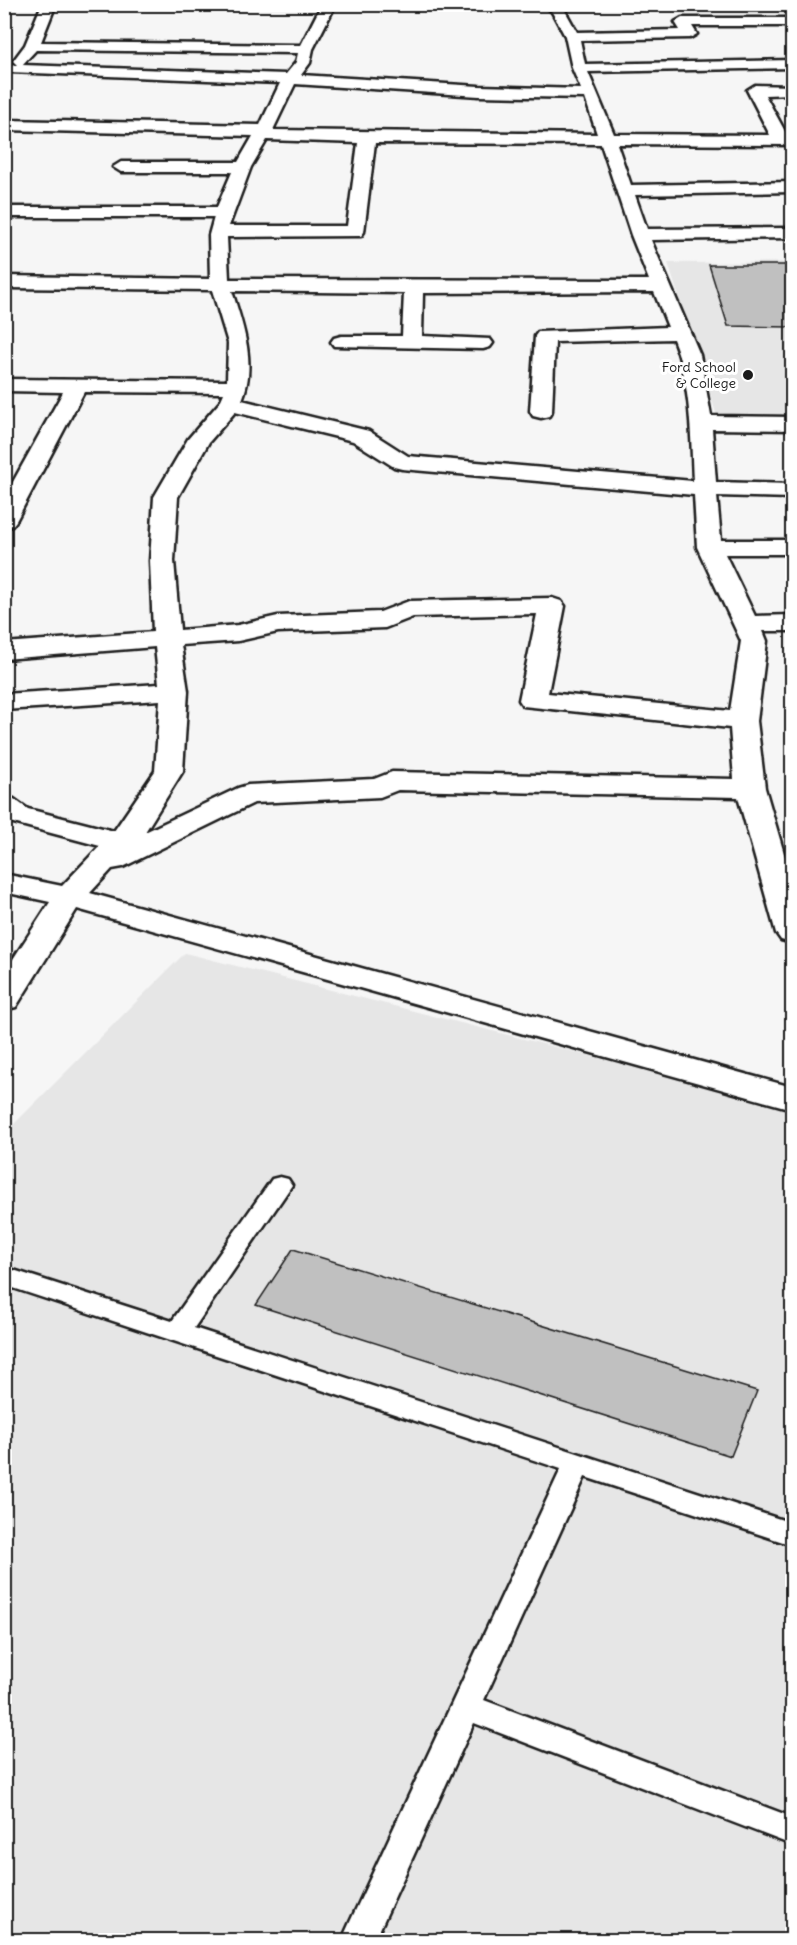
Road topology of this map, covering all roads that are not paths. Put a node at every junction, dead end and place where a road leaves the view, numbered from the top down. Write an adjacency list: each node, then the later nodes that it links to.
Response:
1 (11, 4): 5 (street)
2 (49, 4): 8 (street)
3 (329, 4): 9 (street)
4 (549, 4): 7 (street)
5 (4, 5)
6 (792, 22): 7 (street)
7 (572, 36): 11 (street)
8 (32, 46): 9 (street); 12 (street)
9 (306, 50): 13 (street)
10 (792, 64): 11 (street)
11 (579, 68): 15 (street)
12 (9, 75): 13 (street)
13 (290, 79): 15 (street); 17 (street)
14 (792, 90): 20 (street)
15 (591, 94): 19 (street)
16 (4, 125): 17 (street)
17 (263, 133): 18 (street); 22 (street)
18 (367, 138): 19 (street); 26 (street)
19 (606, 140): 20 (street); 24 (street)
20 (787, 140)
21 (121, 167): 22 (street)
22 (243, 167): 26 (street)
23 (792, 187): 24 (street)
24 (624, 190): 28 (street)
25 (11, 212): 26 (street)
26 (222, 222): 30 (street)
27 (792, 233): 28 (street)
28 (640, 235): 31 (street)
29 (4, 282): 30 (street)
30 (220, 284): 32 (street); 39 (street)
31 (662, 286): 32 (street); 33 (street)
32 (414, 287): 35 (street)
33 (681, 333): 40 (street); 41 (street)
34 (341, 342): 35 (street)
35 (412, 342): 36 (street)
36 (483, 343)
37 (78, 384): 38 (street); 39 (street); 45 (street)
38 (4, 385)
39 (234, 395): 43 (street); 50 (street)
40 (541, 411)
41 (701, 422): 42 (street); 43 (street)
42 (792, 423)
43 (705, 489): 44 (street); 47 (street)
44 (792, 491)
45 (4, 520)
46 (792, 547): 47 (street)
47 (709, 548): 49 (street)
48 (792, 623): 49 (street)
49 (745, 624): 54 (street)
50 (167, 638): 51 (street); 52 (street); 54 (street)
51 (4, 651)
52 (174, 691): 53 (street); 57 (street)
53 (4, 702)
54 (743, 721): 55 (street)
55 (750, 788): 58 (street); 61 (street)
56 (4, 806): 57 (street)
57 (121, 842): 58 (street)
58 (98, 867): 60 (street)
59 (4, 883): 60 (street)
60 (69, 897): 62 (street); 63 (street)
61 (792, 933)
62 (4, 1000)
63 (792, 1098)
64 (280, 1185): 66 (lane)
65 (4, 1276): 66 (lane)
66 (177, 1333): 67 (lane)
67 (578, 1463): 68 (lane); 69 (lane)
68 (792, 1534)
69 (466, 1706): 70 (lane); 71 (lane)
70 (792, 1831)
71 (362, 1933)

